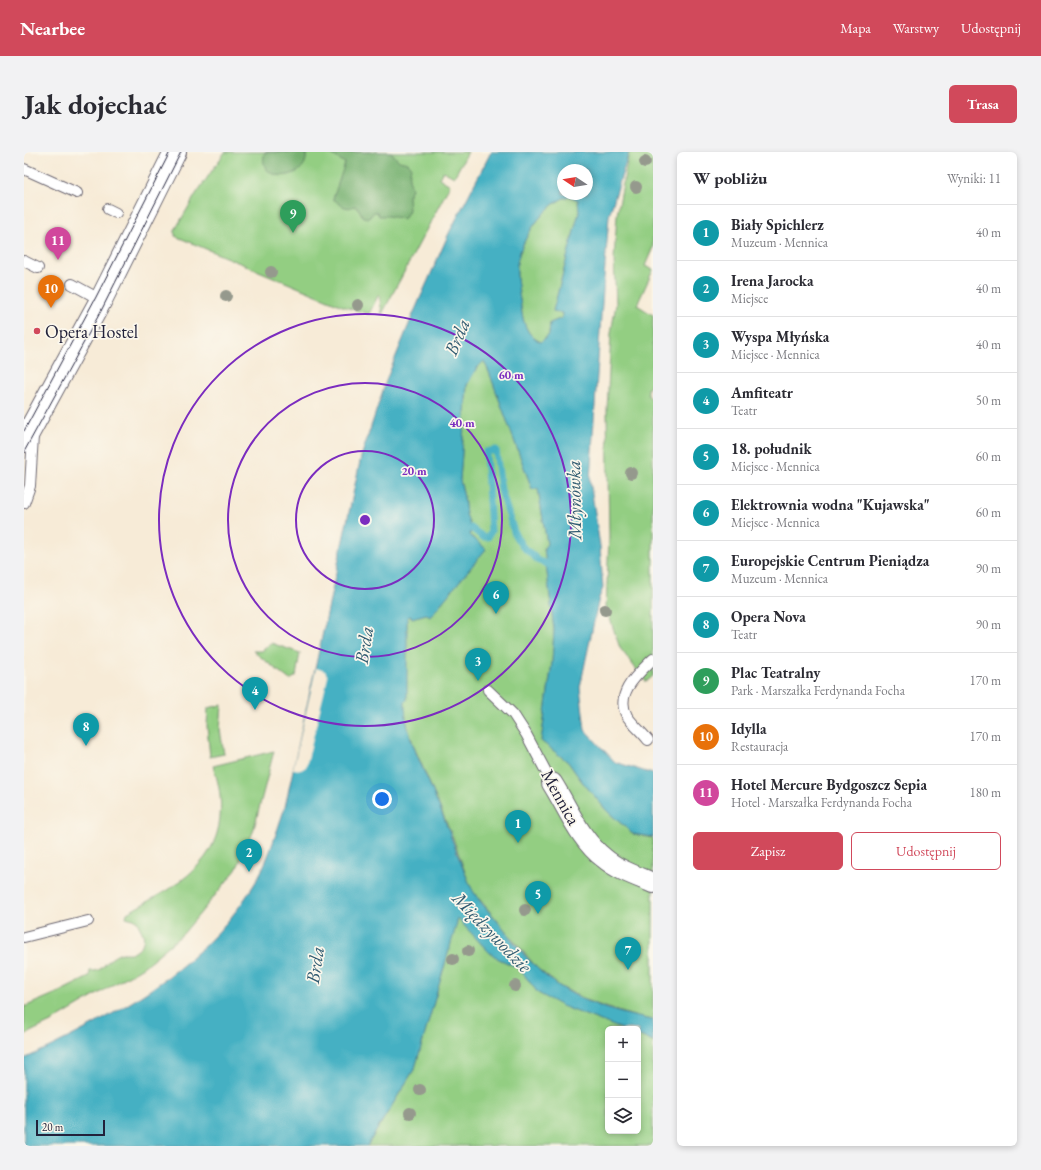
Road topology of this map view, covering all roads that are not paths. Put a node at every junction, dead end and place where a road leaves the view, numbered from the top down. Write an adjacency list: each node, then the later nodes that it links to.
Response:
1 (175, 152): 7 (street)
2 (24, 169): 3 (lane)
3 (77, 193)
4 (24, 261): 5 (lane)
5 (38, 268)
6 (72, 284): 7 (lane)
7 (100, 300): 8 (street)
8 (29, 433): 9 (lane)
9 (24, 503)
10 (653, 658): 12 (lane)
11 (488, 690): 13 (lane, Mennica)
12 (648, 740)
13 (552, 783): 14 (street, Mennica)
14 (653, 883)
15 (88, 921): 16 (lane)
16 (24, 937)

